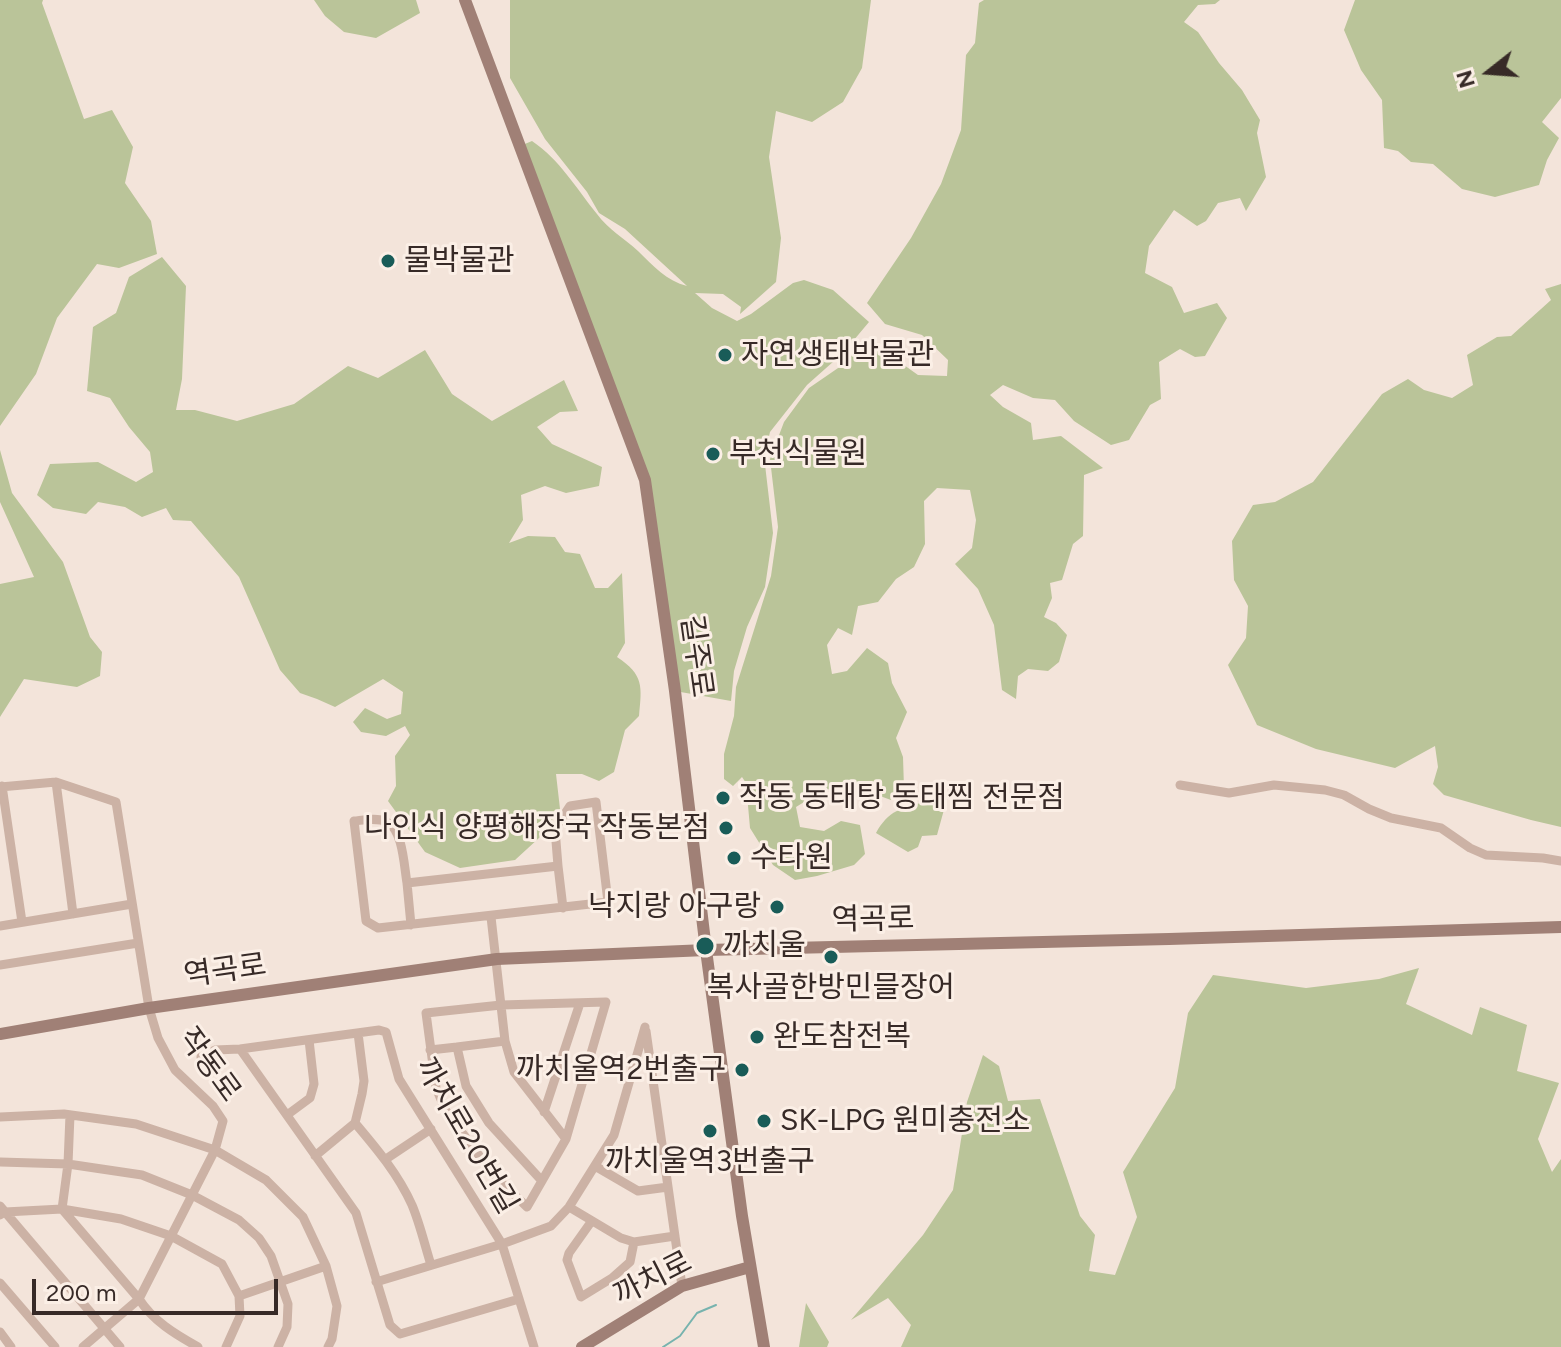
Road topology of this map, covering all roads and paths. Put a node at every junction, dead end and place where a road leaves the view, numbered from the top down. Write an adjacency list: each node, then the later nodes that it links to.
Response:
1 (465, 0): 17 (street, 길주로)
2 (56, 782): 4 (street); 8 (street, 작동로); 10 (street)
3 (1180, 785): 5 (street)
4 (1, 786): 12 (street)
5 (1561, 861)
6 (558, 866): 7 (street); 9 (street); 9 (street)
7 (407, 883): 13 (street); 13 (street)
8 (132, 904): 10 (street); 16 (street, 작동로)
9 (563, 908): 11 (street)
10 (73, 914): 12 (street)
11 (491, 917): 13 (street); 18 (street)
12 (22, 922): 14 (street)
13 (411, 925)
14 (0, 926)
15 (1561, 927): 17 (street, 역곡로)
16 (138, 943): 19 (street); 22 (street, 작동로)
17 (706, 950): 18 (street, 역곡로); 57 (street, 길주로)
18 (497, 959): 21 (street); 22 (street, 역곡로)
19 (0, 965)
20 (580, 1003): 21 (street); 31 (street); 37 (street)
21 (501, 1005): 26 (street); 29 (street)
22 (149, 1008): 24 (street, 역곡로); 38 (street, 작동로)
23 (358, 1033): 25 (street, 까치로20번길); 35 (street, 까치로20번길); 36 (street, 까치로20번길)
24 (0, 1034)
25 (309, 1040): 28 (street, 까치로20번길); 33 (street)
26 (505, 1041): 27 (street); 31 (street)
27 (457, 1047): 29 (street); 44 (street)
28 (240, 1049): 30 (street, 까치로20번길); 33 (street)
29 (430, 1050): 44 (street)
30 (201, 1057)
31 (544, 1112): 37 (street)
32 (70, 1115): 34 (street); 38 (street); 42 (street)
33 (287, 1115): 39 (street)
34 (0, 1117)
35 (355, 1123): 39 (street); 40 (street)
36 (431, 1129): 40 (street); 54 (street, 까치로20번길)
37 (566, 1139): 44 (street)
38 (215, 1150): 46 (street, 작동로); 56 (street)
39 (315, 1156): 59 (street)
40 (386, 1159): 55 (street)
41 (0, 1162): 42 (street)
42 (68, 1164): 46 (street); 48 (street)
43 (595, 1166): 45 (street); 45 (street, 까치로20번길); 47 (street, 까치로20번길)
44 (542, 1181)
45 (668, 1187): 52 (street)
46 (192, 1195): 51 (street, 작동로); 58 (street)
47 (569, 1207): 50 (street); 54 (street, 까치로20번길)
48 (62, 1209): 49 (street); 51 (street); 63 (street)
49 (2, 1211): 65 (street)
50 (591, 1222): 53 (street); 53 (street)
51 (171, 1236): 62 (street); 63 (street, 작동로)
52 (675, 1236): 53 (street); 61 (street)
53 (634, 1242)
54 (502, 1244): 55 (street, 까치로20번길); 64 (street, 까치로20번길)
55 (431, 1265): 59 (street, 까치로20번길)
56 (326, 1266): 58 (street); 72 (street)
57 (750, 1267): 61 (street, 까치로); 75 (street, 길주로)
58 (281, 1282): 62 (street); 71 (street)
59 (376, 1282): 64 (street)
60 (0, 1283): 66 (street)
61 (682, 1286): 74 (street, 까치로)
62 (239, 1296): 70 (street)
63 (139, 1299): 65 (street, 작동로); 69 (street)
64 (519, 1299): 73 (street, 까치로20번길)
65 (103, 1329): 67 (street, 작동로); 68 (street)
66 (55, 1347)
67 (83, 1347)
68 (120, 1347)
69 (198, 1347)
70 (226, 1347)
71 (278, 1347)
72 (328, 1347)
73 (534, 1347)
74 (582, 1347)
75 (764, 1347)

